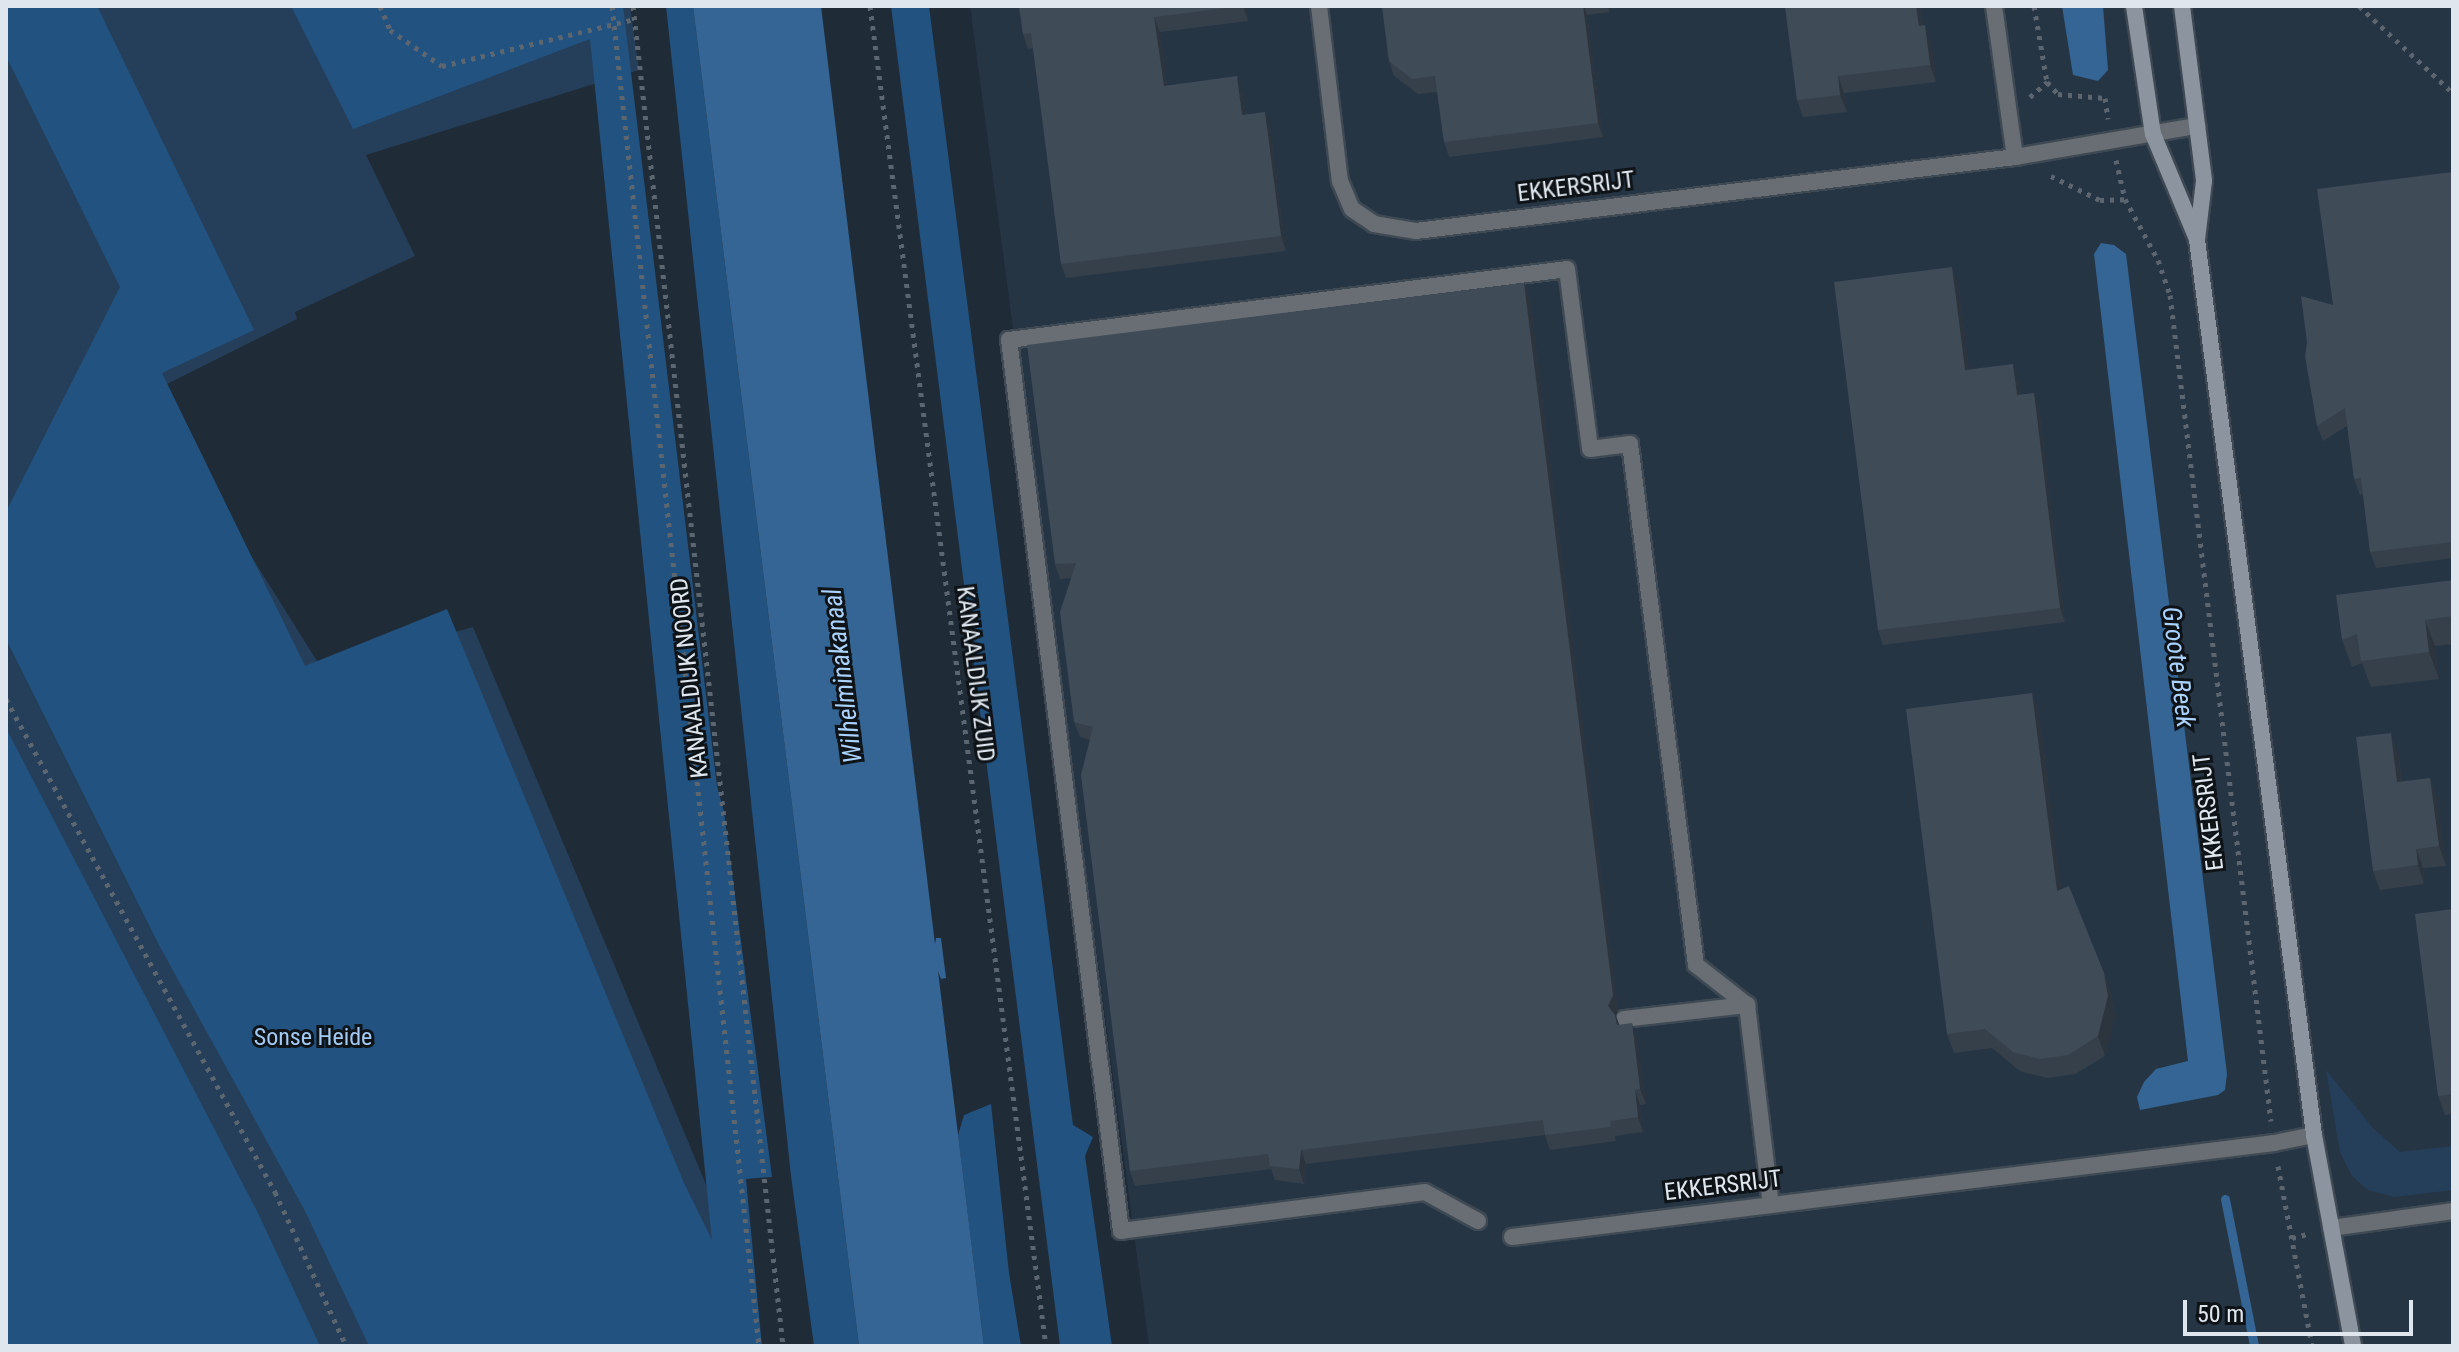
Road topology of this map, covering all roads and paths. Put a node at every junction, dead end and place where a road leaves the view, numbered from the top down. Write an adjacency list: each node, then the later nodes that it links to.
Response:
1 (380, 6): 12 (path)
2 (612, 6): 12 (path)
3 (633, 6): 11 (path, KANAALDIJK NOORD)
4 (870, 6): 33 (path, KANAALDIJK ZUID)
5 (1319, 6): 17 (street, EKKERSRIJT)
6 (1994, 6): 17 (street)
7 (2034, 6): 16 (path, EKKERSRIJT)
8 (2134, 6): 15 (main road)
9 (2182, 6): 14 (main road)
10 (2359, 6): 13 (path)
11 (635, 19): 12 (path); 32 (path, KANAALDIJK NOORD)
12 (614, 24): 31 (path)
13 (2453, 93)
14 (2197, 126): 15 (street, EKKERSRIJT); 19 (main road)
15 (2153, 134): 16 (street, EKKERSRIJT); 19 (main road)
16 (2112, 143): 17 (street, EKKERSRIJT); 18 (path, EKKERSRIJT)
17 (2015, 157): 18 (path)
18 (2125, 199): 24 (path, EKKERSRIJT)
19 (2197, 240): 23 (main road)
20 (6, 699): 30 (path)
21 (1747, 1005): 22 (street); 25 (street); 27 (street)
22 (1624, 1019)
23 (2314, 1135): 24 (street, EKKERSRIJT); 28 (main road)
24 (2274, 1143): 25 (street, EKKERSRIJT); 34 (path, EKKERSRIJT)
25 (1771, 1205): 29 (street, EKKERSRIJT)
26 (2453, 1211): 28 (street)
27 (1478, 1221)
28 (2331, 1228): 35 (main road)
29 (1512, 1237)
30 (346, 1346)
31 (759, 1346)
32 (783, 1346)
33 (1046, 1346)
34 (2312, 1346)
35 (2353, 1346)

